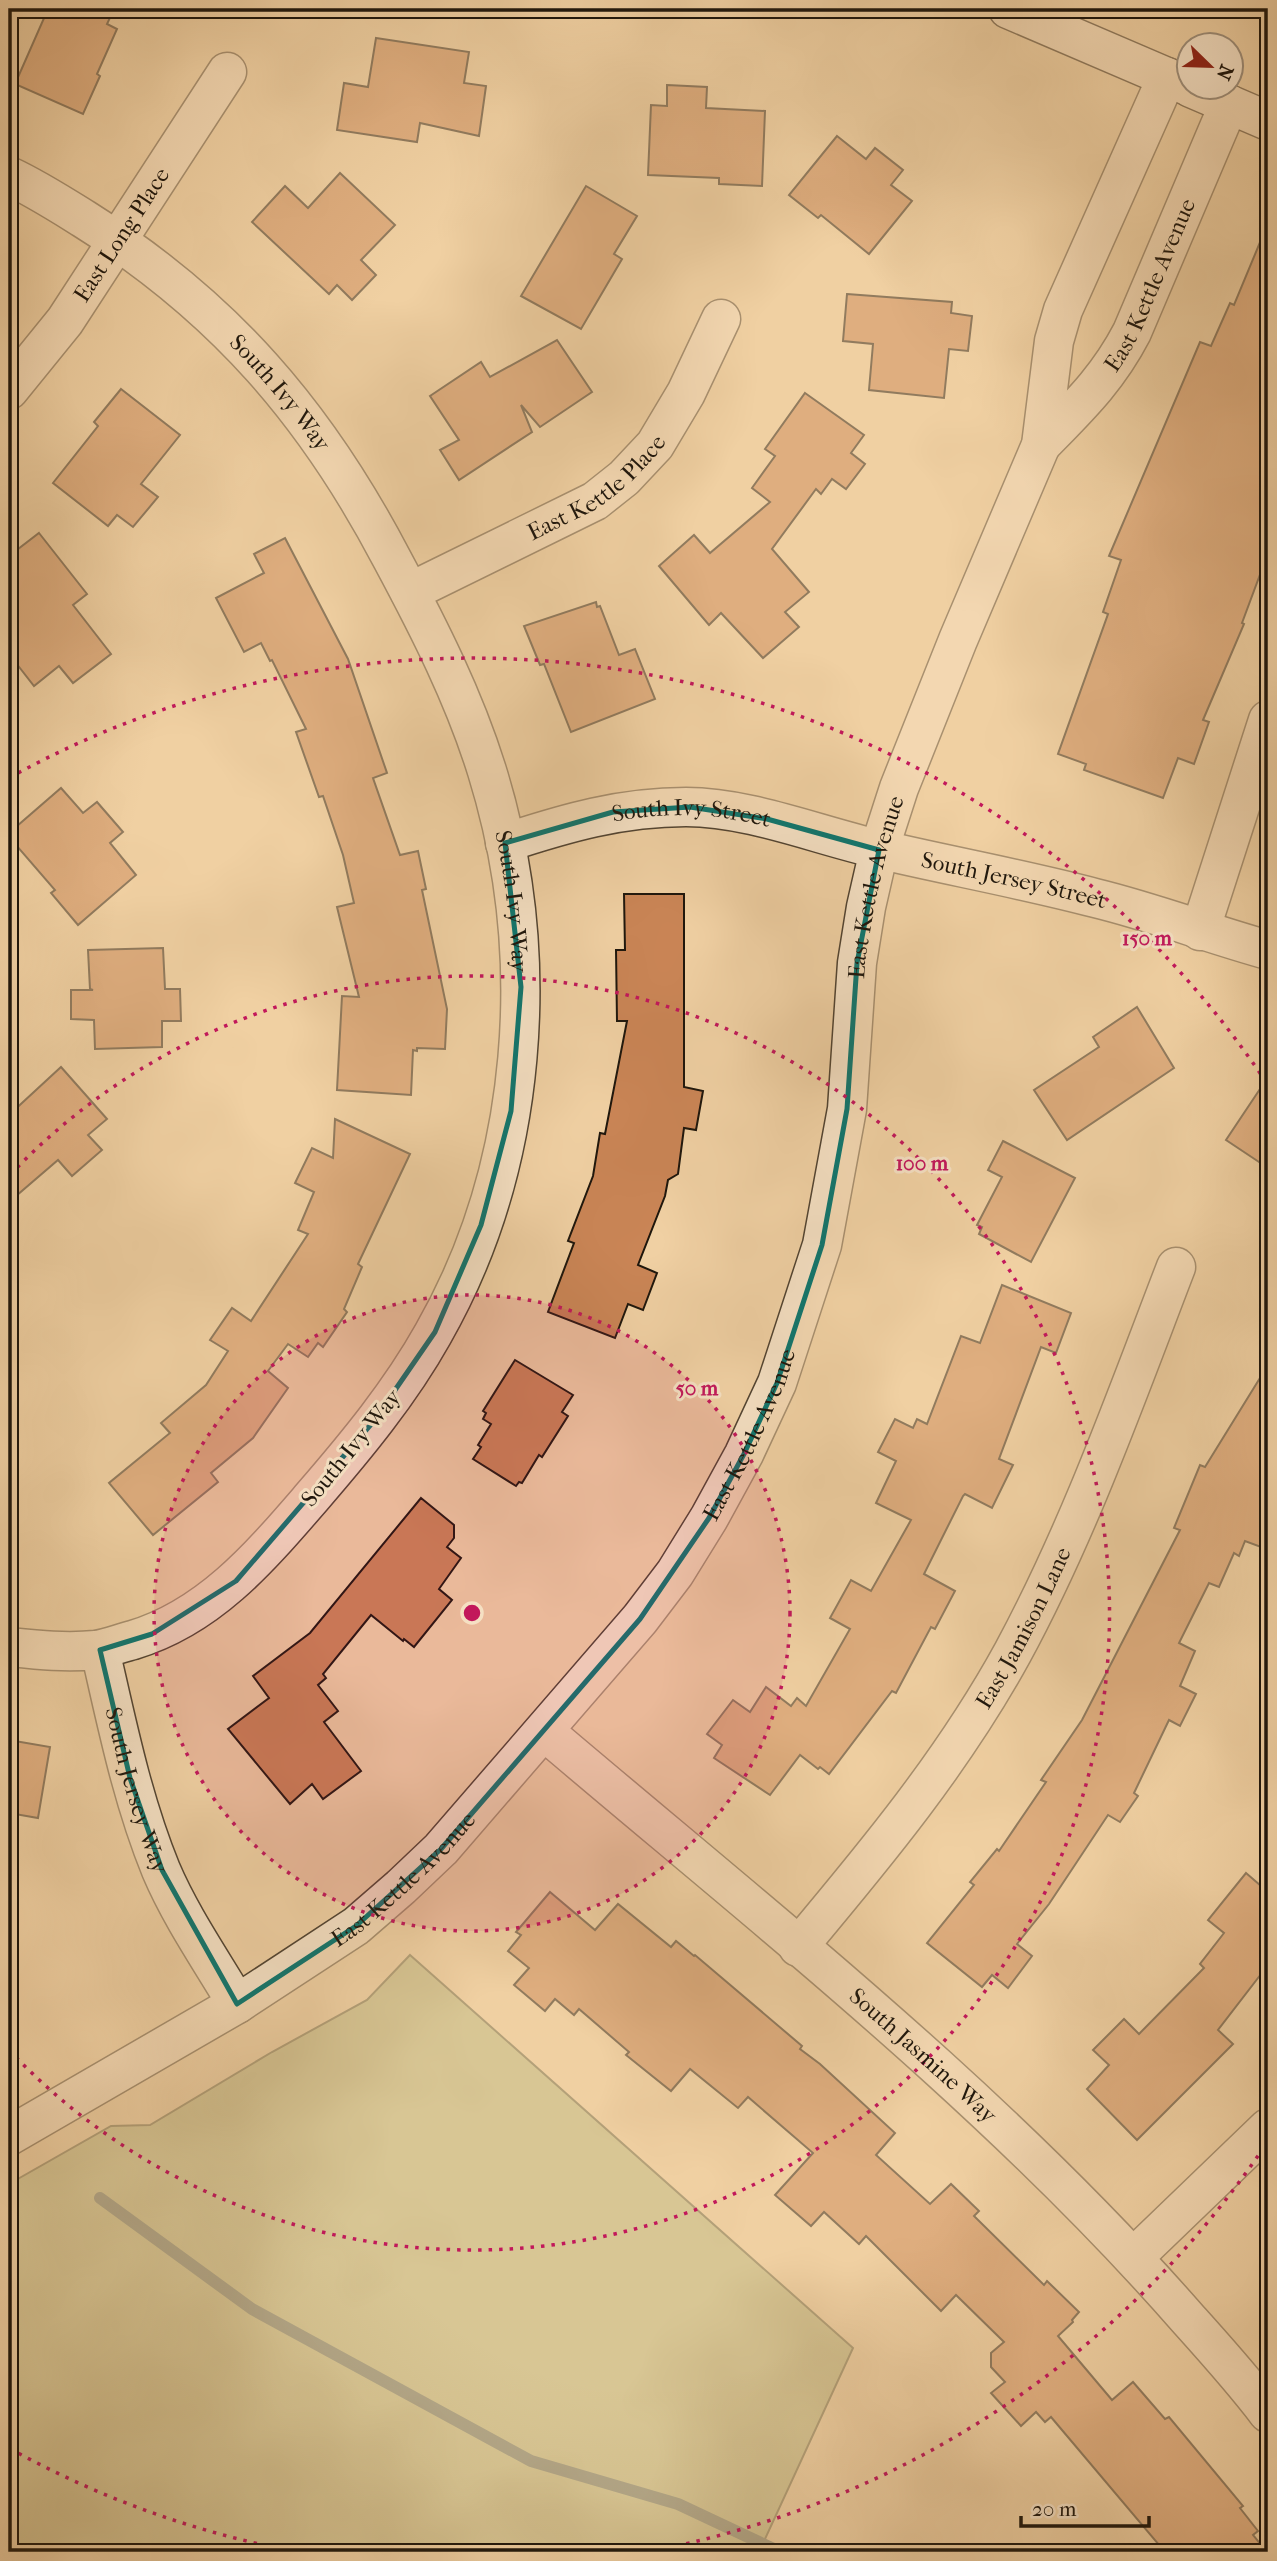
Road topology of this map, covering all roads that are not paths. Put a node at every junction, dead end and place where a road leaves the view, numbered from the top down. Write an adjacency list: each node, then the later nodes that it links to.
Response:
1 (1008, 9): 3 (street)
2 (227, 72): 9 (street, East Long Place)
3 (1176, 81)
4 (1176, 97): 12 (street, East Kettle Avenue)
5 (1224, 102): 6 (street)
6 (1229, 104): 7 (street); 12 (street, East Kettle Avenue)
7 (1268, 121)
8 (9, 176): 9 (street, South Ivy Way)
9 (117, 240): 11 (street, East Long Place); 13 (street, South Ivy Way)
10 (720, 319): 13 (street, East Kettle Place)
11 (9, 390)
12 (1041, 445): 16 (street, East Kettle Avenue)
13 (410, 592): 15 (street, South Ivy Way)
14 (1268, 720): 17 (street)
15 (505, 843): 16 (street, South Ivy Street); 21 (street, South Ivy Way)
16 (878, 849): 17 (street, South Jersey Street); 22 (street, East Kettle Avenue)
17 (1200, 931): 18 (street, South Jersey Street)
18 (1268, 950)
19 (1176, 1267): 23 (street, East Jamison Lane)
20 (9, 1647): 21 (street)
21 (100, 1650): 24 (street, South Jersey Way)
22 (544, 1731): 23 (street, South Jasmine Way); 24 (street, East Kettle Avenue)
23 (798, 1947): 27 (street, South Jasmine Way)
24 (237, 2004): 26 (street, East Kettle Avenue)
25 (1268, 2128): 27 (street)
26 (9, 2136)
27 (1134, 2257): 28 (street, South Jasmine Way)
28 (1268, 2413)

